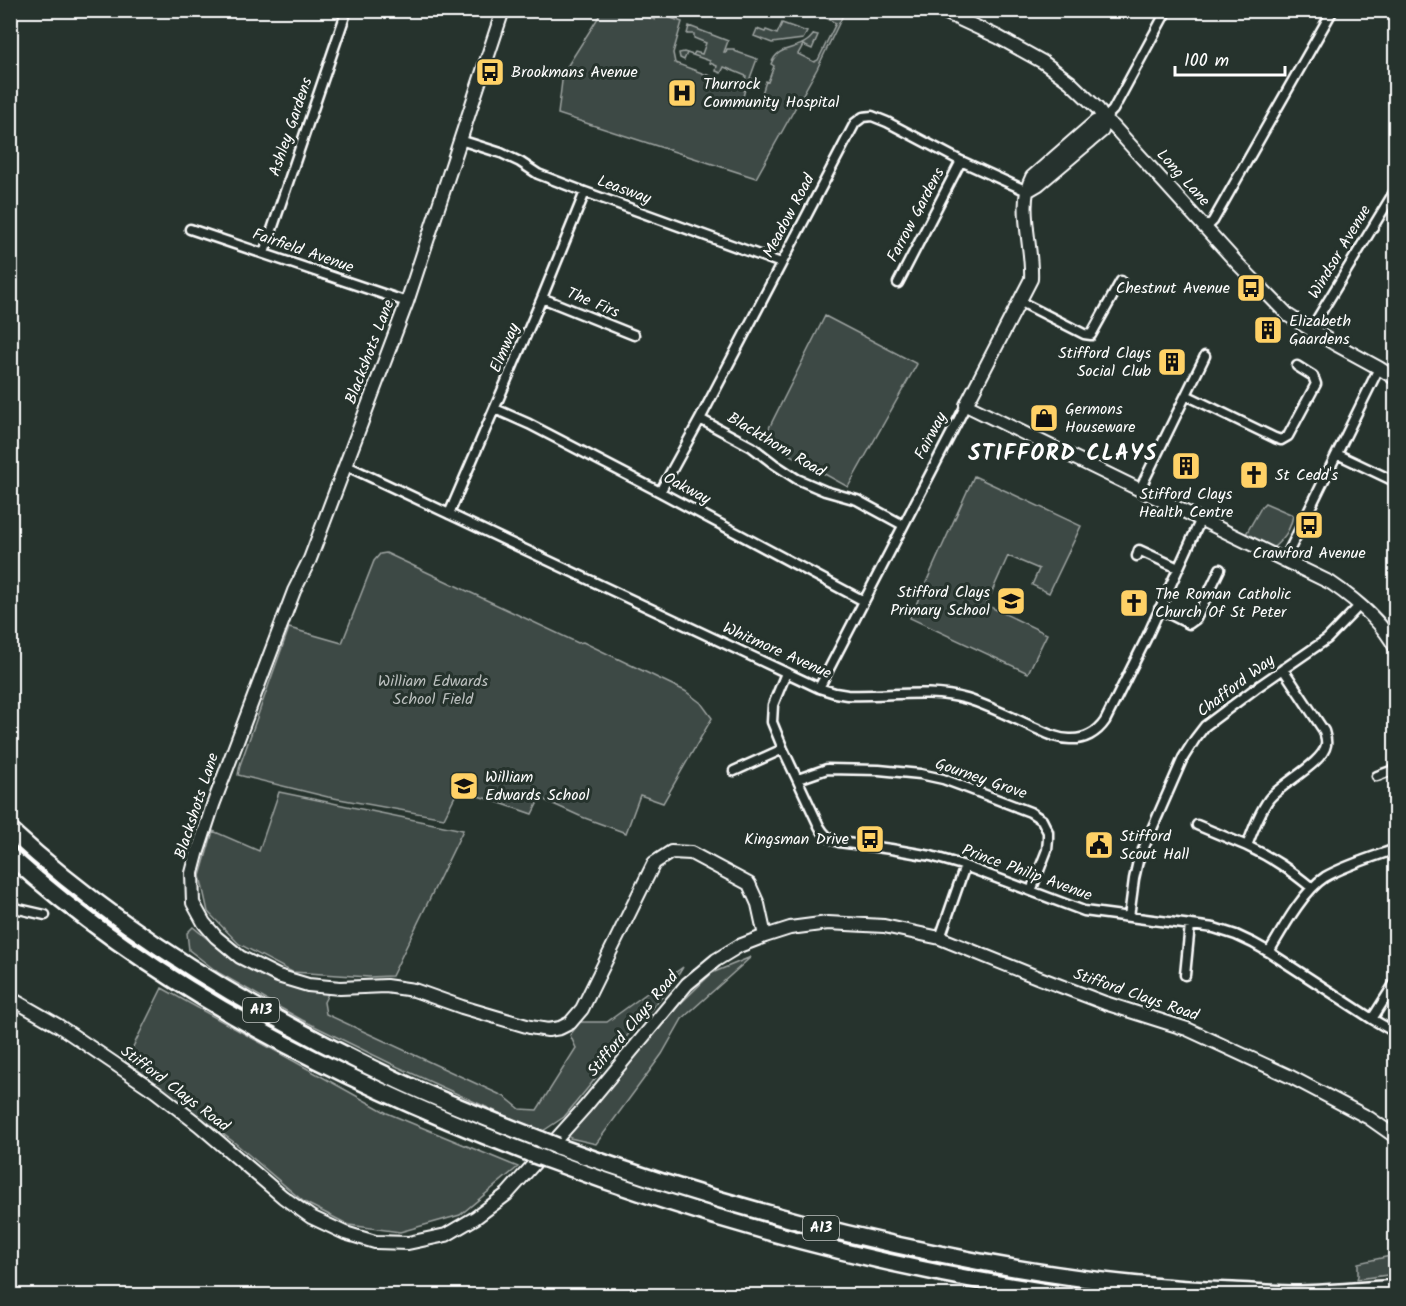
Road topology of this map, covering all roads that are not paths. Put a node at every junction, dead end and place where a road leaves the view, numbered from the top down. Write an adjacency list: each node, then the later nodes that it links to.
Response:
1 (347, 10): 14 (street, Ashley Gardens)
2 (503, 10): 7 (street, Blackshots Lane)
3 (1167, 10): 6 (street)
4 (1333, 10): 13 (street)
5 (948, 12): 6 (street, Long Lane)
6 (1104, 119): 10 (street); 13 (street, Long Lane)
7 (460, 140): 11 (street, Leasway); 20 (street, Blackshots Lane)
8 (961, 161): 10 (street, Meadow Road); 15 (street, Meadow Road); 17 (street, Farrow Gardens)
9 (1395, 189): 21 (street, Windsor Avenue)
10 (1027, 191): 19 (street, Fairway)
11 (585, 192): 15 (street, Leasway); 18 (street, Elmway)
12 (190, 228): 14 (street, Fairfield Avenue)
13 (1206, 228): 21 (street, Long Lane)
14 (264, 253): 20 (street, Fairfield Avenue)
15 (781, 263): 30 (street, Meadow Road)
16 (1120, 281): 19 (street)
17 (898, 283)
18 (542, 298): 22 (street, The Firs); 29 (street, Elmway)
19 (1019, 301): 28 (street, Fairway)
20 (406, 302): 32 (street, Blackshots Lane)
21 (1311, 329): 25 (street, Long Lane)
22 (634, 335)
23 (1205, 356): 27 (street)
24 (1297, 366): 27 (street)
25 (1379, 368): 26 (street, Long Lane); 31 (street)
26 (1395, 379)
27 (1186, 395): 34 (street)
28 (966, 405): 34 (street); 38 (street, Fairway)
29 (495, 409): 35 (street, Oakway); 36 (street, Elmway)
30 (700, 419): 35 (street, Meadow Road); 38 (street, Blackthorn Road)
31 (1336, 454): 33 (street); 40 (street)
32 (345, 465): 36 (street, Whitmore Avenue); 68 (street, Blackshots Lane)
33 (1395, 482)
34 (1140, 489): 37 (street)
35 (660, 492): 43 (street, Oakway)
36 (449, 514): 48 (street, Whitmore Avenue)
37 (1201, 519): 40 (street); 41 (street, Whitmore Avenue)
38 (903, 525): 43 (street, Fairway)
39 (1137, 556): 41 (street)
40 (1285, 560): 44 (street)
41 (1178, 568): 45 (street, Whitmore Avenue)
42 (1220, 569): 45 (street)
43 (864, 601): 49 (street, Fairway)
44 (1360, 604): 46 (street); 47 (street, Chafford Way)
45 (1159, 609): 49 (street, Whitmore Avenue)
46 (1394, 643)
47 (1283, 669): 57 (street); 66 (street, Chafford Way)
48 (786, 673): 49 (street, Whitmore Avenue); 50 (street, Prince Philip Avenue)
49 (819, 688)
50 (783, 749): 52 (street); 54 (street, Prince Philip Avenue)
51 (1395, 769): 53 (street)
52 (734, 771)
53 (1377, 776)
54 (798, 779): 61 (street, Prince Philip Avenue); 63 (street, Gourney Grove)
55 (1197, 825): 57 (street)
56 (10, 830): 79 (highway, A13, bridge)
57 (1247, 846): 62 (street)
58 (1394, 849): 60 (street); 62 (street)
59 (10, 856): 80 (highway, A13)
60 (1395, 860)
61 (965, 866): 63 (street, Prince Philip Avenue); 69 (street)
62 (1312, 888): 70 (street)
63 (1031, 891): 66 (street, Prince Philip Avenue)
64 (10, 907): 65 (street)
65 (45, 915)
66 (1129, 917): 67 (street, Prince Philip Avenue)
67 (1190, 925): 70 (street, Prince Philip Avenue); 71 (street)
68 (765, 936): 69 (street, Stifford Clays Road); 73 (street, Stifford Clays Road)
69 (940, 938): 76 (street, Stifford Clays Road)
70 (1269, 952): 74 (street, Prince Philip Avenue)
71 (1185, 975)
72 (1395, 981): 74 (street)
73 (10, 998)
74 (1372, 1019): 75 (street, Prince Philip Avenue)
75 (1395, 1033)
76 (1395, 1137)
77 (1395, 1278): 79 (highway, A13)
78 (1395, 1288): 79 (highway, A13)
79 (1300, 1294)
80 (1075, 1296)

